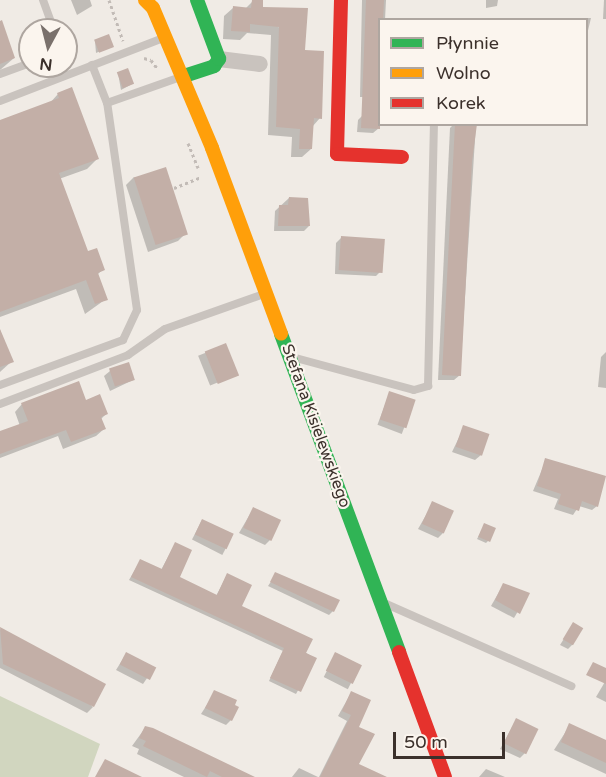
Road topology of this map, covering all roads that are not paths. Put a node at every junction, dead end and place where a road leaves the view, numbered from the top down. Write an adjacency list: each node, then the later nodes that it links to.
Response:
1 (43, 0): 5 (lane)
2 (197, 0): 7 (main road)
3 (340, 0): 16 (main road)
4 (151, 3): 6 (main road, Stefana Kisielewskiego)
5 (50, 18)
6 (166, 37): 9 (lane); 12 (main road, Stefana Kisielewskiego)
7 (219, 59): 8 (street); 12 (main road)
8 (260, 64)
9 (92, 65): 13 (lane); 14 (lane)
10 (18, 67): 11 (lane)
11 (0, 74)
12 (184, 76): 14 (lane); 17 (main road, Stefana Kisielewskiego)
13 (0, 101)
14 (107, 103): 19 (lane)
15 (434, 126): 18 (lane)
16 (402, 157)
17 (267, 293): 18 (main road, Stefana Kisielewskiego); 20 (lane)
18 (292, 357): 21 (main road, Stefana Kisielewskiego)
19 (0, 385)
20 (0, 404)
21 (381, 602): 22 (lane); 23 (main road, Stefana Kisielewskiego)
22 (571, 686)
23 (446, 777)

